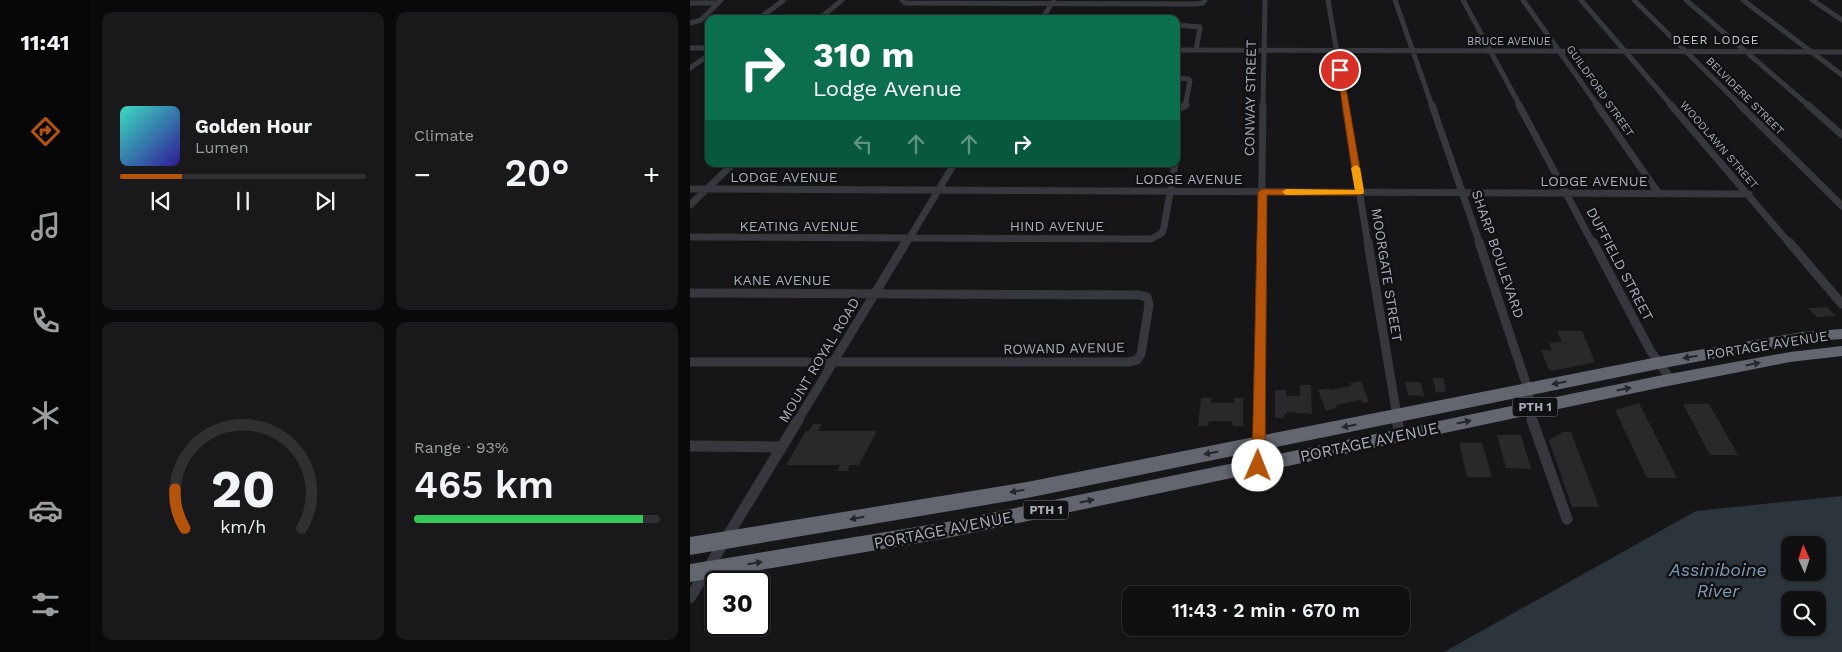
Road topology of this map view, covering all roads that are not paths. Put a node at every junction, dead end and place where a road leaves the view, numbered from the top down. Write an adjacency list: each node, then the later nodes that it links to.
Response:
1 (784, 0): 20 (street)
2 (842, 0): 21 (street)
3 (902, 0): 17 (street)
4 (1206, 0): 17 (street)
5 (1265, 0): 31 (street, CONWAY STREET)
6 (1328, 0): 32 (street, MOORGATE STREET)
7 (1395, 0): 33 (street, SHARP BOULEVARD)
8 (1463, 0): 34 (street, DUFFIELD STREET)
9 (1523, 0): 35 (street, GUILDFORD STREET)
10 (1581, 0): 36 (street, WOODLAWN STREET)
11 (1634, 0): 37 (street, BELVIDERE STREET)
12 (1686, 0): 38 (street)
13 (1743, 0): 39 (street)
14 (1749, 0): 40 (street)
15 (1812, 0): 24 (street)
16 (720, 1): 18 (street); 19 (street)
17 (1053, 2): 22 (street)
18 (690, 3)
19 (706, 15)
20 (763, 15)
21 (824, 15)
22 (1045, 15)
23 (705, 16): 25 (street)
24 (1842, 20)
25 (690, 23)
26 (1180, 25): 30 (street)
27 (690, 48): 28 (street)
28 (705, 48)
29 (1180, 50): 30 (street, BRUCE AVENUE)
30 (1196, 50): 31 (street, BRUCE AVENUE)
31 (1264, 50): 32 (street, BRUCE AVENUE); 56 (street, CONWAY STREET)
32 (1336, 50): 33 (street, BRUCE AVENUE); 57 (street, MOORGATE STREET)
33 (1412, 51): 34 (street, BRUCE AVENUE); 58 (street, SHARP BOULEVARD)
34 (1490, 51): 35 (street, BRUCE AVENUE); 59 (street, DUFFIELD STREET)
35 (1559, 51): 36 (street, BRUCE AVENUE); 60 (street, GUILDFORD STREET)
36 (1625, 51): 37 (street, BRUCE AVENUE); 61 (street, WOODLAWN STREET)
37 (1686, 52): 38 (street, BRUCE AVENUE); 63 (street, BELVIDERE STREET)
38 (1745, 52): 39 (street, BRUCE AVENUE); 48 (street)
39 (1812, 52): 40 (street, BRUCE AVENUE); 45 (street)
40 (1819, 52): 41 (street, BRUCE AVENUE); 44 (street)
41 (1842, 52)
42 (705, 57): 43 (street)
43 (690, 68)
44 (1842, 70)
45 (1842, 75)
46 (1180, 78): 47 (street)
47 (1180, 108)
48 (1842, 135)
49 (730, 167): 53 (street)
50 (952, 167): 54 (street, MOUNT ROYAL ROAD)
51 (1174, 167): 55 (street)
52 (690, 189): 53 (street, LODGE AVENUE)
53 (706, 189): 54 (street, LODGE AVENUE); 62 (street)
54 (938, 190): 55 (street, LODGE AVENUE); 65 (street, MOUNT ROYAL ROAD)
55 (1170, 192): 56 (street, LODGE AVENUE); 65 (street, HIND AVENUE)
56 (1262, 192): 57 (street, LODGE AVENUE); 79 (street, CONWAY STREET)
57 (1360, 192): 58 (street, LODGE AVENUE); 77 (street, MOORGATE STREET)
58 (1462, 193): 59 (street, LODGE AVENUE); 75 (street, SHARP BOULEVARD)
59 (1567, 194): 60 (street, LODGE AVENUE); 73 (street, DUFFIELD STREET)
60 (1659, 194): 61 (street, LODGE AVENUE)
61 (1749, 194): 68 (street, WOODLAWN STREET)
62 (690, 204)
63 (1842, 206)
64 (690, 237): 65 (street, KEATING AVENUE)
65 (909, 239): 67 (street, MOUNT ROYAL ROAD)
66 (690, 294): 67 (street, KANE AVENUE)
67 (874, 295): 72 (street, MOUNT ROYAL ROAD); 72 (street, ROWAND AVENUE)
68 (1842, 304)
69 (1842, 334): 73 (highway, PORTAGE AVENUE / PTH 1, one-way to 73)
70 (1842, 351): 74 (highway, PORTAGE AVENUE / PTH 1, one-way to 70)
71 (690, 362): 72 (street)
72 (833, 362): 81 (street, MOUNT ROYAL ROAD)
73 (1658, 363): 74 (street, DUFFIELD STREET); 75 (highway, PORTAGE AVENUE / PTH 1, one-way to 75)
74 (1671, 380): 76 (highway, PORTAGE AVENUE / PTH 1, one-way to 74)
75 (1528, 390): 76 (street, SHARP BOULEVARD); 77 (highway, PORTAGE AVENUE / PTH 1)
76 (1531, 408): 78 (highway, PORTAGE AVENUE / PTH 1, one-way to 76); 83 (street, SHARP BOULEVARD)
77 (1396, 416): 78 (street, MOORGATE STREET); 79 (highway, PORTAGE AVENUE / PTH 1, one-way to 79)
78 (1400, 436): 82 (highway, PORTAGE AVENUE / PTH 1)
79 (1259, 444): 82 (street, CONWAY STREET); 84 (highway, PORTAGE AVENUE / PTH 1, one-way to 84)
80 (690, 446): 81 (street)
81 (781, 447): 84 (street, MOUNT ROYAL ROAD)
82 (1258, 466): 86 (highway, PORTAGE AVENUE / PTH 1, one-way to 82)
83 (1567, 519)
84 (725, 540): 85 (highway, PORTAGE AVENUE / PTH 1); 86 (street, MOUNT ROYAL ROAD)
85 (690, 546)
86 (698, 572): 87 (street, MOUNT ROYAL ROAD)
87 (690, 598)

